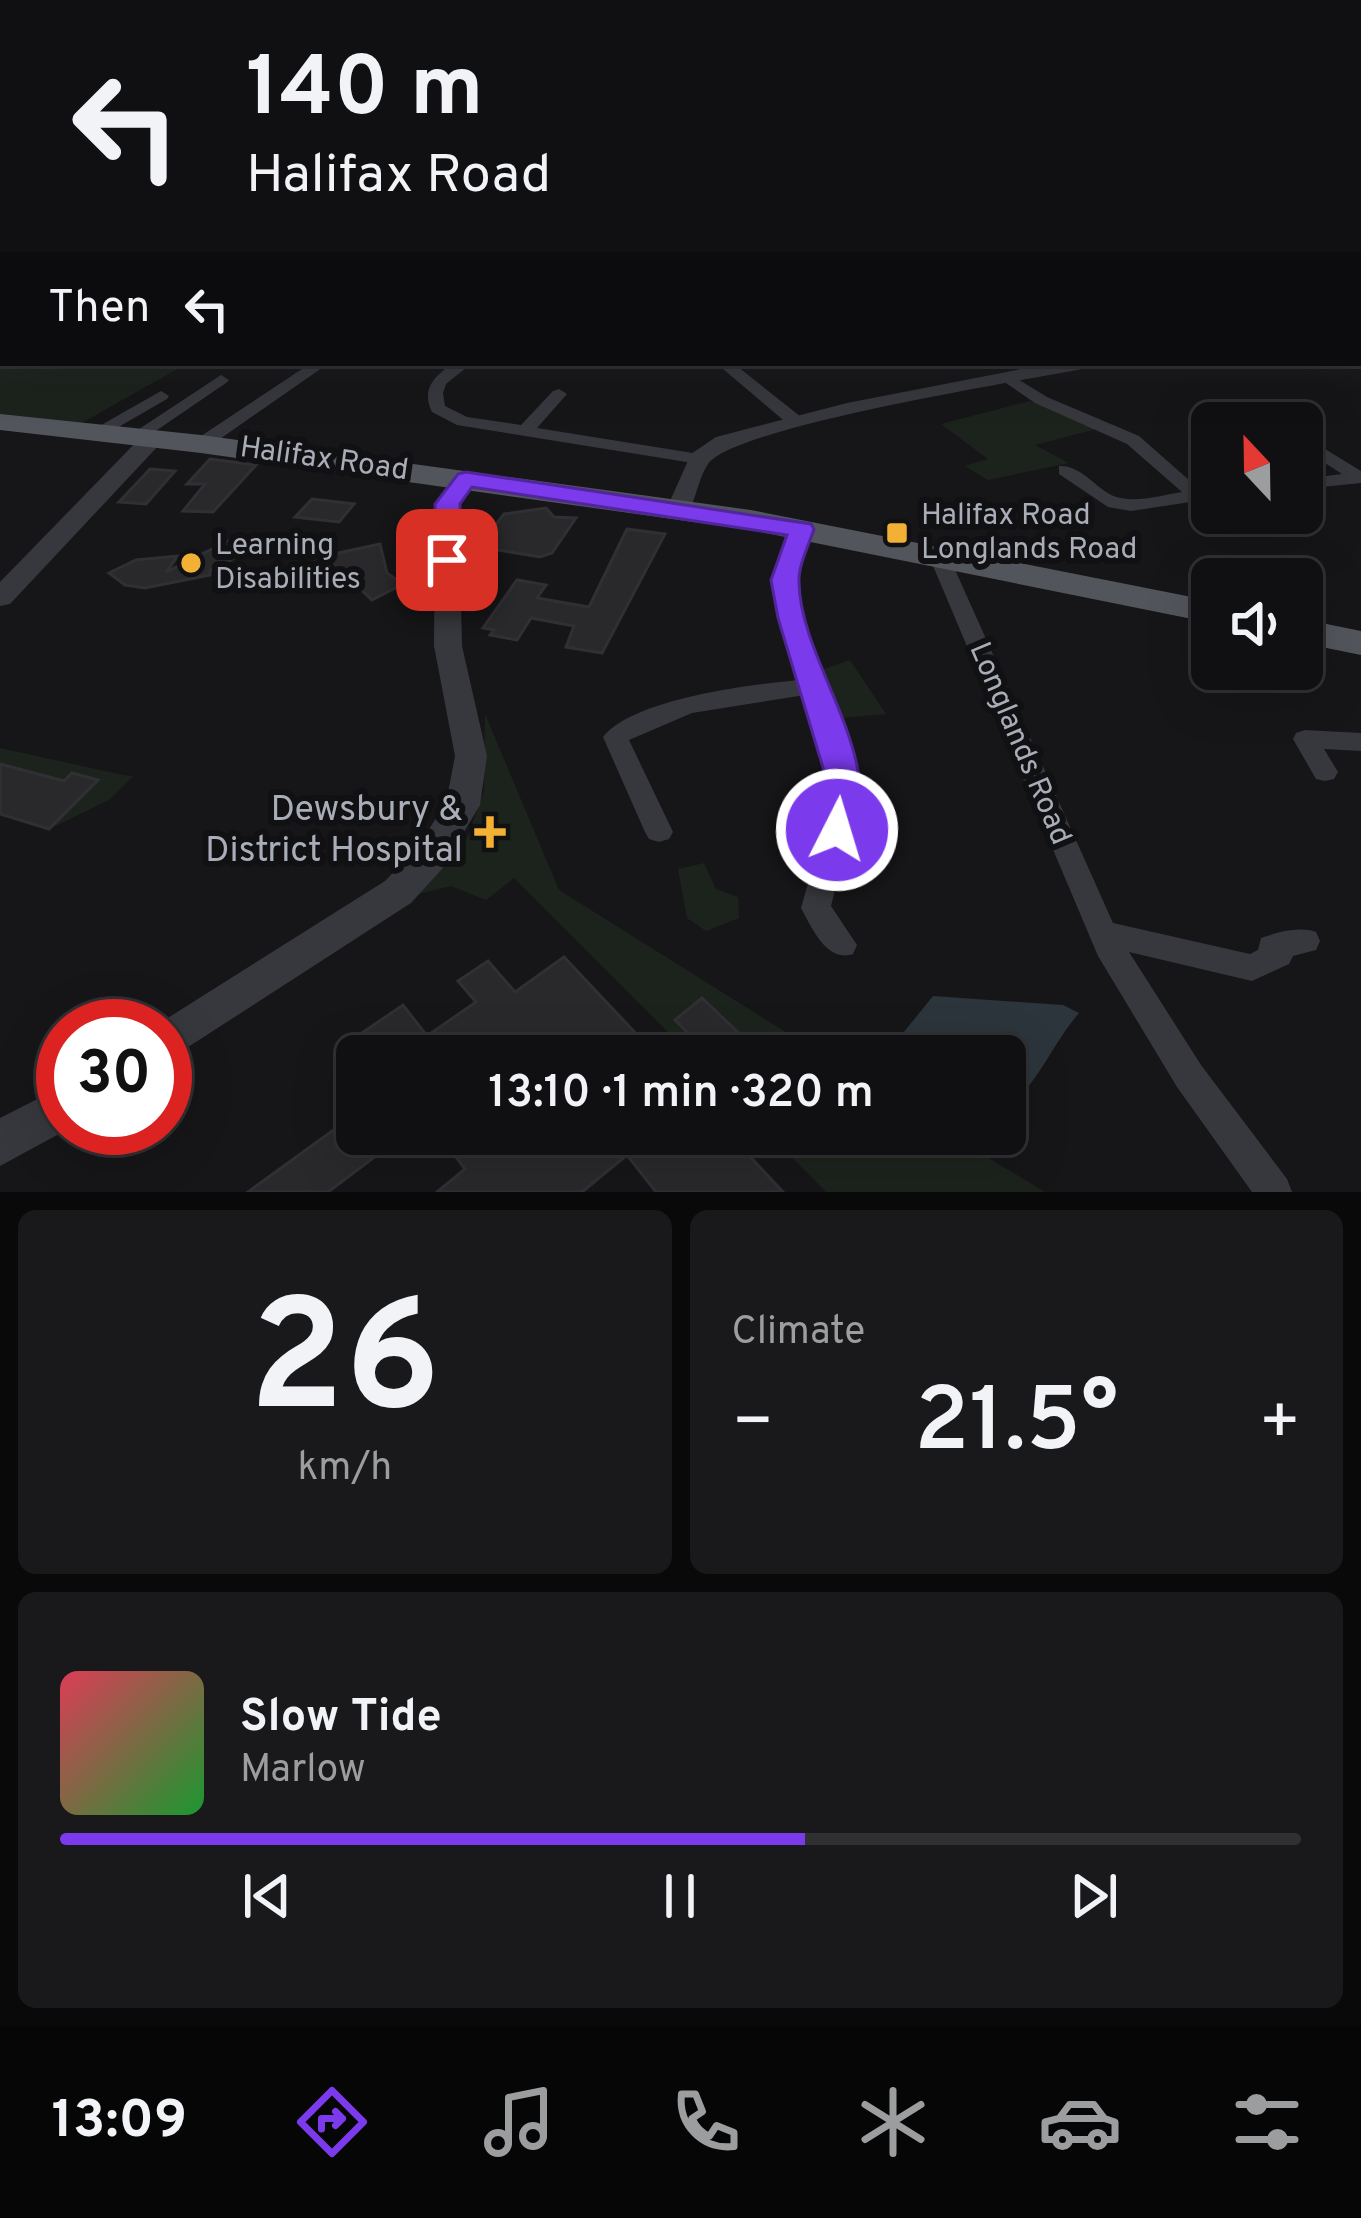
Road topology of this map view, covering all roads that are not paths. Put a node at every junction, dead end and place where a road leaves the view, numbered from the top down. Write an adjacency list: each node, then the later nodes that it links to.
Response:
1 (317, 366): 14 (street)
2 (460, 366): 11 (street)
3 (728, 366): 9 (street)
4 (1067, 366): 5 (street)
5 (1009, 378): 9 (street); 20 (street)
6 (221, 380): 13 (street)
7 (559, 394): 11 (street)
8 (161, 396): 12 (street)
9 (795, 421): 16 (street)
10 (0, 422): 12 (main road, Halifax Road)
11 (525, 431): 16 (street)
12 (97, 432): 13 (main road, Halifax Road)
13 (144, 438): 14 (main road, Halifax Road); 25 (street)
14 (201, 444): 18 (main road, Halifax Road)
15 (1323, 454): 19 (street)
16 (699, 459): 22 (street)
17 (1065, 470): 21 (street)
18 (466, 479): 22 (main road, Halifax Road); 36 (street)
19 (1323, 482)
20 (1191, 484)
21 (1191, 496)
22 (678, 510): 23 (main road, Halifax Road)
23 (802, 529): 24 (main road, Halifax Road); 29 (street)
24 (938, 554): 26 (main road, Halifax Road); 33 (street, Longlands Road)
25 (0, 598)
26 (1191, 608)
27 (1323, 635): 28 (main road)
28 (1361, 643)
29 (814, 686): 32 (street); 35 (street)
30 (1361, 742): 31 (street)
31 (1324, 772)
32 (659, 832)
33 (1102, 933): 34 (street); 39 (street, Longlands Road)
34 (1305, 941)
35 (842, 945)
36 (192, 1026)
37 (36, 1123): 38 (street)
38 (0, 1143)
39 (1274, 1192)

